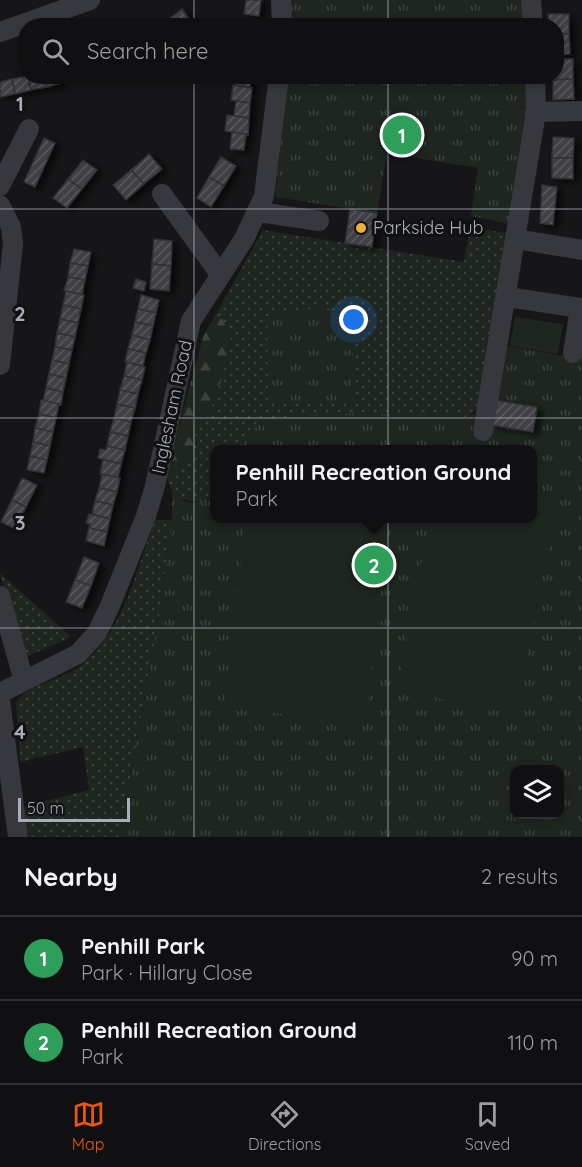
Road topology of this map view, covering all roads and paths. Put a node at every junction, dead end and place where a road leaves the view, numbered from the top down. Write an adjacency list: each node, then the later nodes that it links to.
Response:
1 (90, 0): 4 (street)
2 (281, 0): 5 (street)
3 (531, 0): 6 (street)
4 (39, 18)
5 (282, 18)
6 (532, 18)
7 (18, 26): 8 (street)
8 (0, 32)
9 (278, 84): 17 (street, Inglesham Road)
10 (535, 84): 12 (street)
11 (582, 111): 12 (street)
12 (536, 112): 19 (street)
13 (29, 129): 14 (street)
14 (0, 186)
15 (162, 194): 21 (street)
16 (0, 205): 24 (street)
17 (259, 212): 18 (street); 21 (street, Inglesham Road)
18 (319, 221)
19 (516, 239): 20 (street); 22 (street)
20 (582, 250)
21 (220, 274): 27 (street, Inglesham Road)
22 (507, 297): 23 (street); 25 (street)
23 (573, 353)
24 (0, 365)
25 (483, 431)
26 (0, 596): 27 (street)
27 (24, 681): 28 (street, Inglesham Road)
28 (0, 693)
29 (0, 700): 30 (street)
30 (18, 837)

